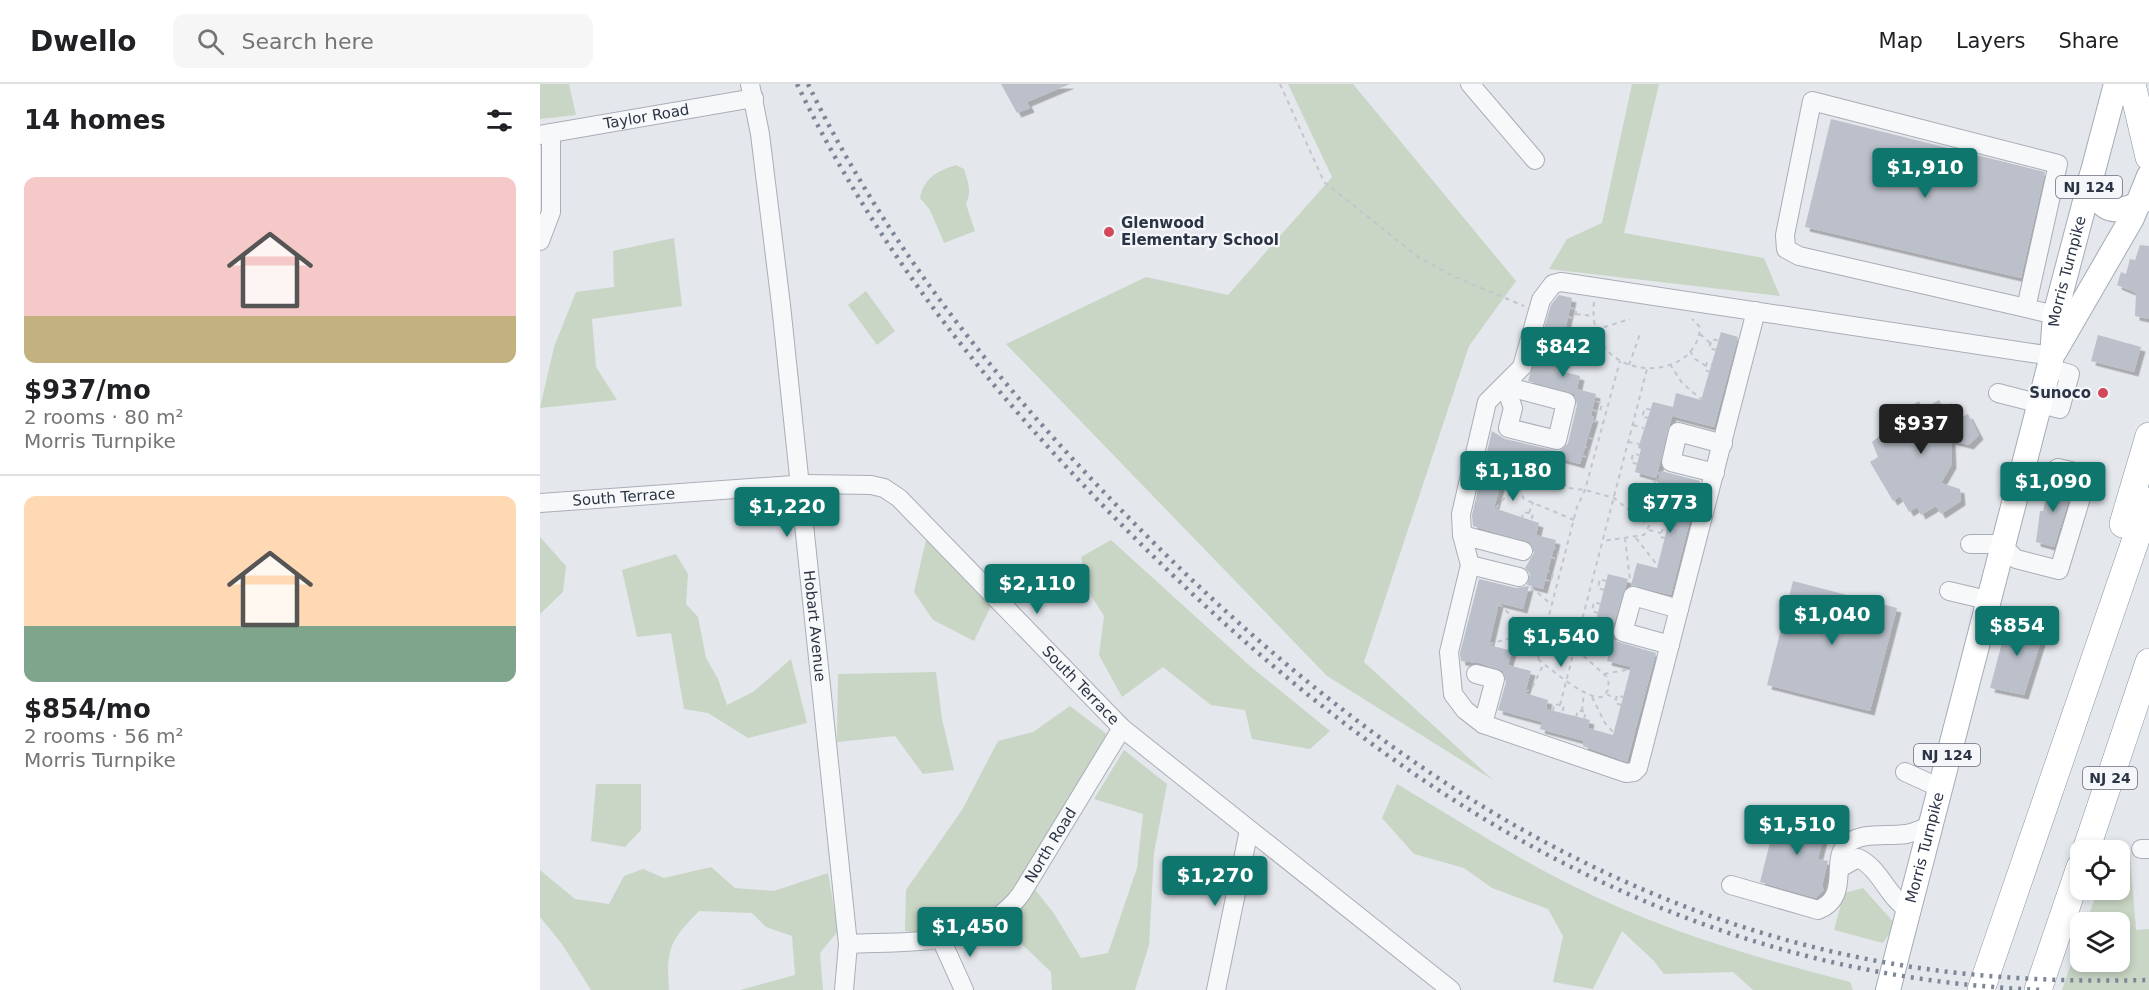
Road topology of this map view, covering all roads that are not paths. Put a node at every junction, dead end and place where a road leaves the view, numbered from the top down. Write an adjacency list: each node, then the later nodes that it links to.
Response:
1 (1470, 84): 7 (street)
2 (2116, 84): 9 (main road, Morris Turnpike / NJ 124)
3 (2132, 84): 6 (highway)
4 (752, 91): 5 (street, Taylor Road); 23 (street, Hobart Avenue)
5 (545, 134): 11 (street)
6 (2149, 157)
7 (1535, 160)
8 (2149, 176): 10 (main road, Morris Turnpike / NJ 124)
9 (2091, 177): 10 (main road); 14 (main road, Morris Turnpike / NJ 124)
10 (2139, 204): 15 (main road, Morris Turnpike / NJ 124)
11 (540, 241)
12 (2026, 308): 12 (street); 14 (street)
13 (1756, 311): 15 (street); 16 (street); 20 (street)
14 (2055, 315): 15 (main road, Morris Turnpike / NJ 124)
15 (2050, 362): 18 (main road, Morris Turnpike / NJ 124)
16 (1504, 386): 16 (street); 26 (street)
17 (1998, 393): 18 (street)
18 (2039, 403): 21 (main road, Morris Turnpike / NJ 124)
19 (2149, 436): 45 (highway)
20 (1723, 444): 22 (street); 22 (street)
21 (2021, 471): 29 (main road, Morris Turnpike / NJ 124); 29 (street)
22 (1715, 473): 34 (street)
23 (800, 484): 25 (street, South Terrace); 39 (street, South Terrace); 51 (street, Hobart Avenue)
24 (2149, 501): 45 (highway)
25 (540, 503)
26 (1462, 535): 28 (street); 30 (street)
27 (1970, 544): 29 (street)
28 (1523, 551)
29 (1999, 554): 33 (main road, Morris Turnpike / NJ 124)
30 (1470, 565): 31 (street); 38 (street)
31 (1520, 577)
32 (1949, 591): 33 (street)
33 (1987, 600): 41 (main road, Morris Turnpike / NJ 124)
34 (1679, 609): 35 (street); 35 (street)
35 (1670, 645): 38 (street)
36 (2149, 662): 44 (highway, NJ 24)
37 (1476, 674): 38 (street)
38 (1483, 724)
39 (1122, 728): 43 (street, South Terrace); 50 (street, North Road)
40 (1905, 772): 41 (street)
41 (1938, 787): 42 (main road, Morris Turnpike / NJ 124)
42 (1928, 827): 46 (street); 49 (main road, Morris Turnpike / NJ 124)
43 (1249, 830): 52 (street, South Terrace); 55 (street)
44 (2089, 840)
45 (2028, 854): 58 (highway)
46 (1840, 868): 47 (street); 49 (street)
47 (1731, 885)
48 (2070, 896): 59 (highway)
49 (1908, 909): 57 (main road, Morris Turnpike / NJ 124)
50 (941, 939): 51 (street, North Road); 54 (street)
51 (848, 944): 53 (street, Hobart Avenue)
52 (1431, 984): 56 (street, South Terrace)
53 (844, 990)
54 (964, 990)
55 (1216, 990)
56 (1451, 990)
57 (1888, 990)
58 (1981, 990)
59 (2038, 990)

